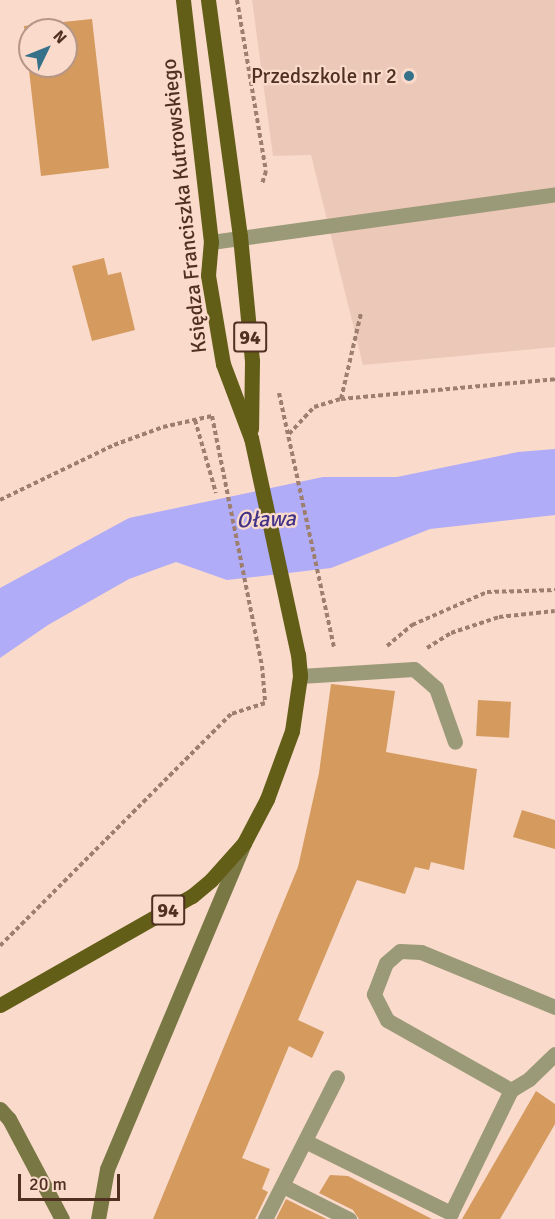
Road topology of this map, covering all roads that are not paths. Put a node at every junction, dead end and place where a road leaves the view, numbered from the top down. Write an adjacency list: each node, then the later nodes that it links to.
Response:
1 (183, 0): 5 (main road, Księdza Franciszka Kutrowskiego / 94)
2 (208, 0): 4 (main road, Księdza Franciszka Kutrowskiego / 94)
3 (555, 194): 4 (lane)
4 (240, 236): 5 (lane); 6 (main road, Księdza Franciszka Kutrowskiego / 94)
5 (211, 242): 6 (main road, Księdza Franciszka Kutrowskiego / 94)
6 (251, 438): 7 (main road, Księdza Franciszka Kutrowskiego / 94)
7 (300, 676): 8 (lane); 9 (main road, Księdza Franciszka Kutrowskiego / 94)
8 (455, 742)
9 (244, 843): 10 (main road, 94); 20 (main road, Księdza Franciszka Kutrowskiego)
10 (0, 1005)
11 (555, 1007): 14 (lane)
12 (555, 1053): 14 (lane)
13 (337, 1077): 16 (lane)
14 (511, 1090): 18 (lane)
15 (0, 1109): 19 (main road)
16 (305, 1142): 17 (lane); 18 (lane)
17 (283, 1186): 21 (lane); 22 (lane)
18 (449, 1216)
19 (62, 1219)
20 (98, 1219)
21 (265, 1219)
22 (349, 1219)

